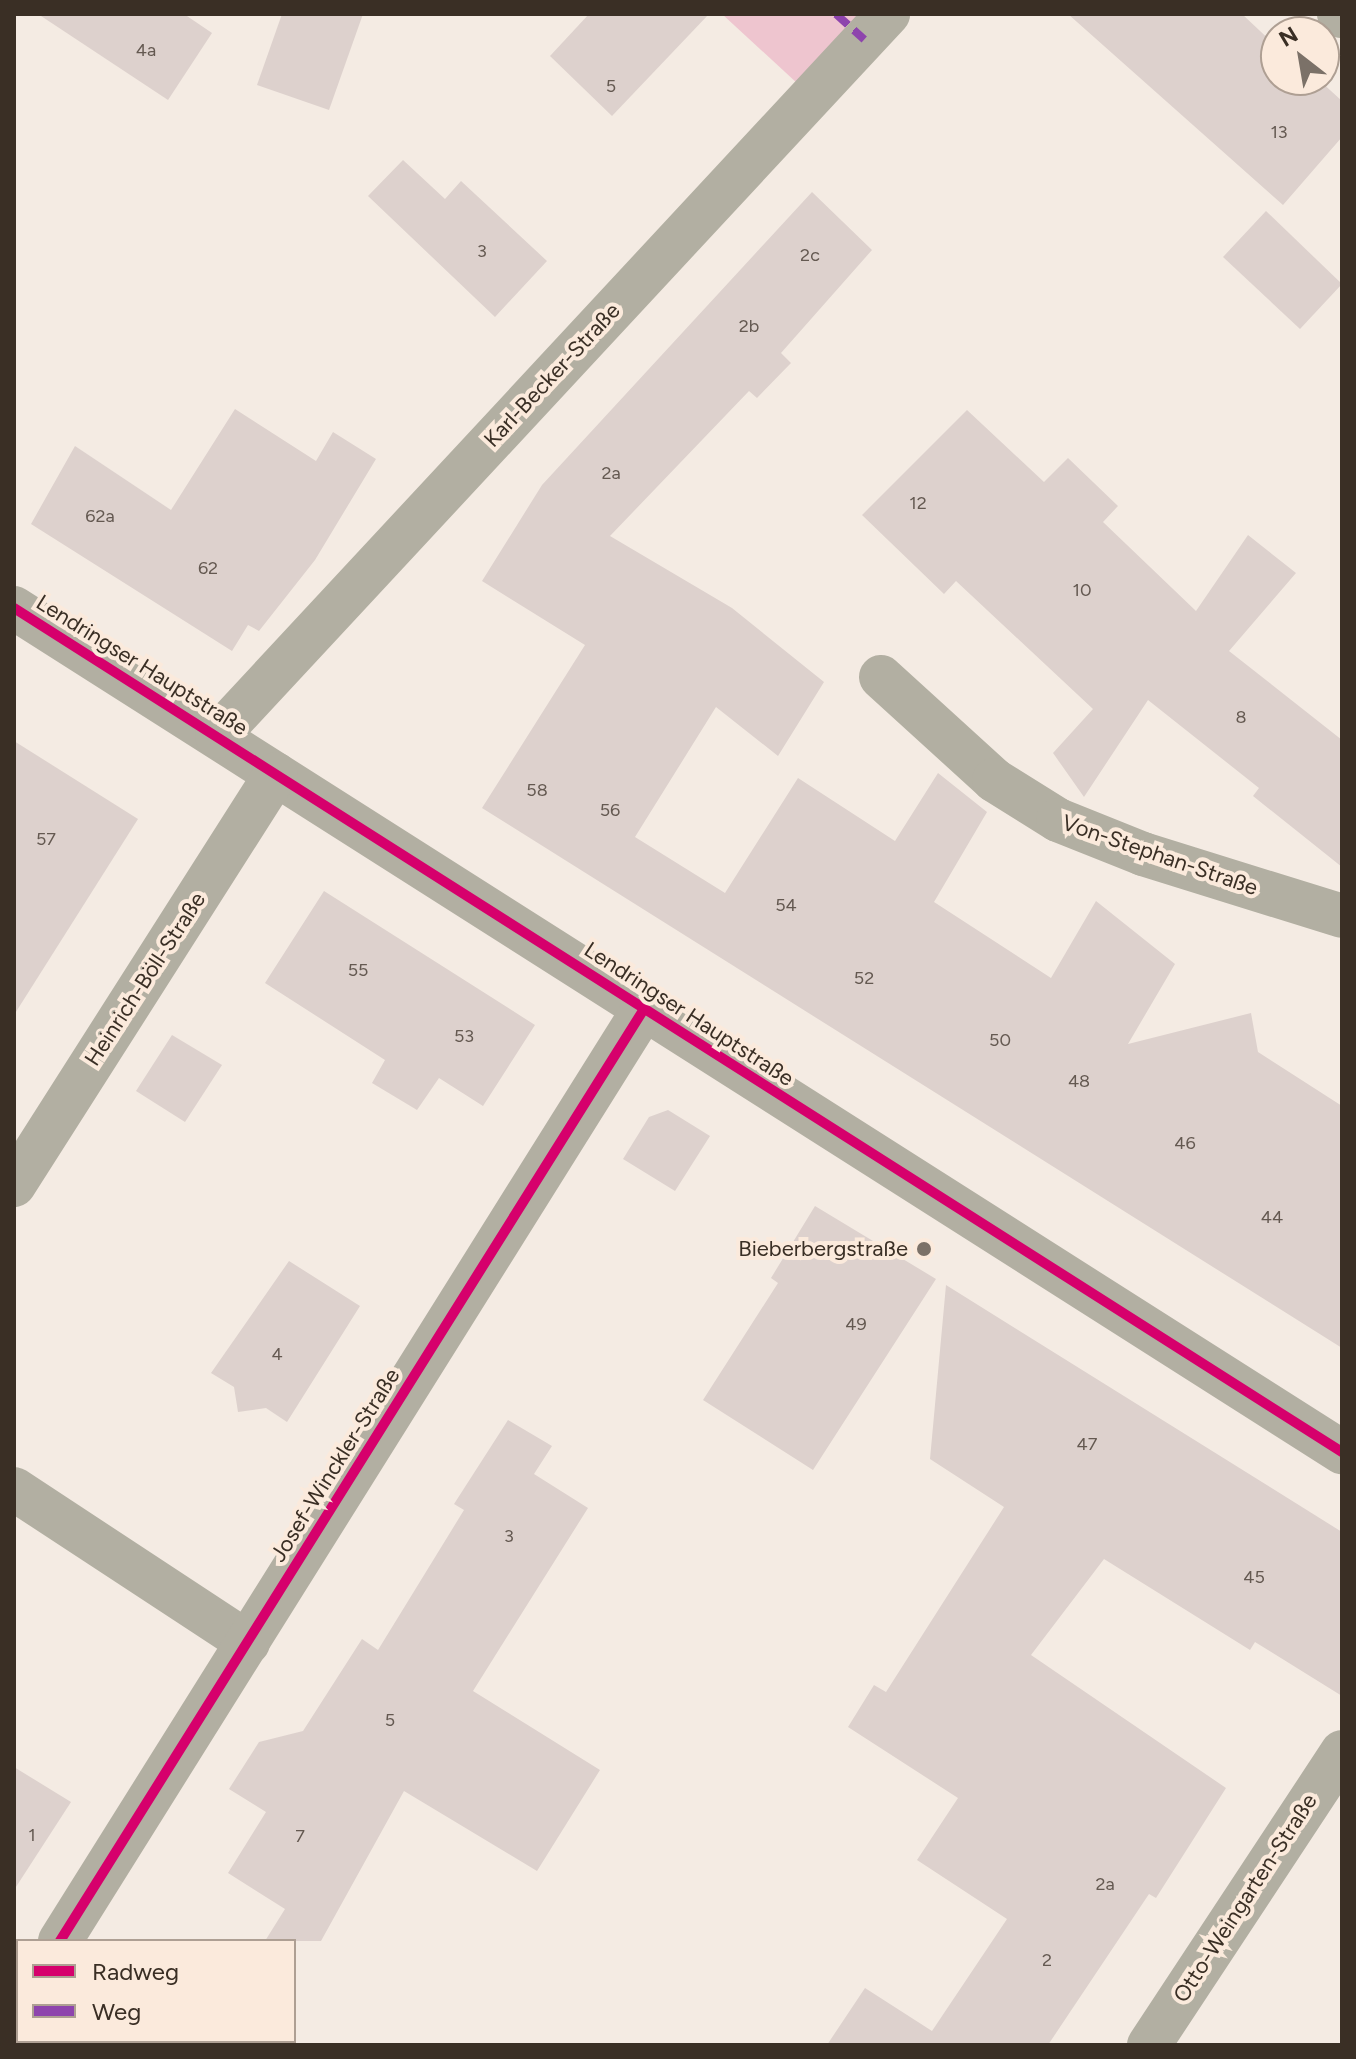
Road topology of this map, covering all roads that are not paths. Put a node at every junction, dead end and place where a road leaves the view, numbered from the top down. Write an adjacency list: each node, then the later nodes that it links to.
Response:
1 (888, 14): 4 (street, Karl-Becker-Straße)
2 (14, 608): 4 (street, Lendringser Hauptstraße)
3 (881, 677): 6 (street, Von-Stephan-Straße)
4 (217, 736): 5 (street, Lendringser Hauptstraße)
5 (276, 774): 7 (street, Lendringser Hauptstraße); 8 (street, Heinrich-Böll-Straße)
6 (1342, 916)
7 (644, 1009): 9 (street, Lendringser Hauptstraße); 11 (street, Josef-Winckler-Straße)
8 (14, 1185)
9 (1342, 1452)
10 (14, 1489): 11 (street)
11 (248, 1643): 13 (street, Josef-Winckler-Straße)
12 (1342, 1752): 14 (street, Otto-Weingarten-Straße)
13 (61, 1939)
14 (1149, 2045)

